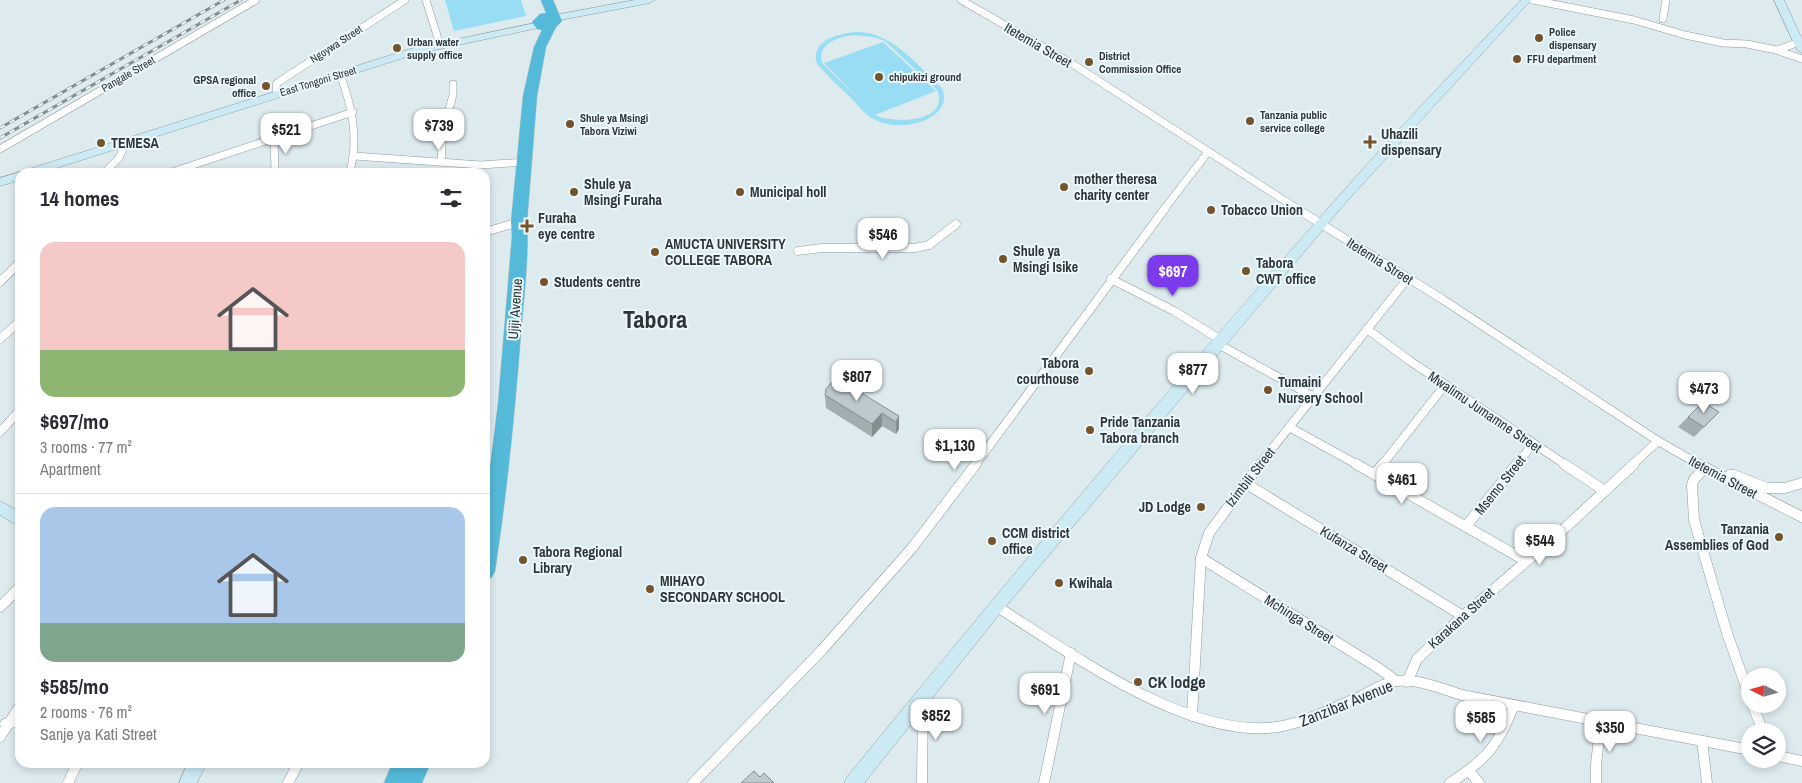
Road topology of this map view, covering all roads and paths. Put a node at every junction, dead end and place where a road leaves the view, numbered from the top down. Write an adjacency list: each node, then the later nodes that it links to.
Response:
1 (256, 0): 23 (street, Pangale Street)
2 (405, 0): 19 (street, Ngoywa Street)
3 (426, 0): 14 (street)
4 (650, 0): 10 (main road, East Tongoni Street)
5 (960, 0): 24 (street, Itetemia Street)
6 (1526, 0): 37 (main road)
7 (1533, 0): 12 (street)
8 (1666, 0): 11 (street)
9 (1779, 0): 13 (main road)
10 (547, 18): 14 (main road, East Tongoni Street); 27 (highway, Ujiji Avenue)
11 (1663, 19)
12 (1738, 44): 15 (street)
13 (1801, 44): 15 (street)
14 (440, 45): 17 (main road, East Tongoni Street)
15 (1772, 50): 16 (street)
16 (1802, 59)
17 (340, 74): 19 (main road, East Tongoni Street); 20 (street)
18 (453, 84): 26 (street)
19 (277, 94): 22 (main road, East Tongoni Street)
20 (353, 112): 21 (street); 25 (street)
21 (274, 138): 30 (street); 31 (street)
22 (125, 144): 28 (main road, East Tongoni Street); 29 (street)
23 (0, 149)
24 (1208, 152): 37 (street, Itetemia Street); 42 (street)
25 (354, 156): 26 (street); 32 (street)
26 (441, 162): 27 (street)
27 (526, 162): 35 (highway, Ujiji Avenue)
28 (46, 168)
29 (109, 168)
30 (181, 168)
31 (275, 168)
32 (351, 168)
33 (15, 178): 34 (main road)
34 (0, 182)
35 (519, 222): 38 (street); 65 (highway, Ujiji Avenue)
36 (956, 224): 39 (street)
37 (1322, 224): 41 (street, Itetemia Street); 47 (main road)
38 (490, 231)
39 (798, 251)
40 (15, 267): 43 (street)
41 (1408, 278): 45 (street, Izimbili Street); 53 (street, Itetemia Street)
42 (1111, 279): 47 (street); 93 (street)
43 (0, 282)
44 (15, 326): 46 (street)
45 (1367, 329): 48 (street, Mwalimu Jumamne Street); 49 (street, Izimbili Street)
46 (0, 340)
47 (1219, 342): 49 (street); 69 (main road)
48 (1445, 385): 54 (street, Mwalimu Jumamne Street); 56 (street)
49 (1312, 396): 51 (street, Izimbili Street)
50 (15, 416): 52 (street)
51 (1289, 427): 56 (street); 58 (street, Izimbili Street)
52 (0, 432)
53 (1658, 441): 55 (street, Itetemia Street); 60 (street, Karakana Street)
54 (1533, 444): 60 (street, Mwalimu Jumamne Street); 64 (street, Msemo Street)
55 (1705, 468): 57 (street, Itetemia Street); 73 (street)
56 (1375, 474): 64 (street)
57 (1726, 480): 59 (street); 63 (street, Itetemia Street)
58 (1245, 483): 66 (street, Izimbili Street); 71 (street, Kufanza Street)
59 (1802, 483)
60 (1605, 491): 67 (street, Karakana Street)
61 (0, 507): 62 (main road)
62 (15, 517)
63 (1802, 517)
64 (1466, 526): 67 (street)
65 (490, 544)
66 (1201, 558): 74 (street, Mchinga Street); 78 (street, Izimbili Street)
67 (1526, 562): 71 (street, Karakana Street)
68 (15, 592): 70 (street)
69 (996, 606): 72 (street, Zanzibar Avenue); 75 (main road)
70 (0, 607)
71 (1463, 616): 74 (street, Karakana Street)
72 (1072, 653): 78 (street, Zanzibar Avenue); 96 (street)
73 (1741, 673)
74 (1402, 681): 76 (street, Zanzibar Avenue); 78 (street, Zanzibar Avenue)
75 (923, 699): 94 (main road); 95 (street)
76 (1514, 705): 79 (street, Zanzibar Avenue); 89 (street)
77 (15, 712): 80 (street)
78 (1192, 716)
79 (1601, 722): 82 (street, Zanzibar Avenue); 99 (street)
80 (4, 725): 81 (street)
81 (0, 737)
82 (1702, 741): 83 (street, Zanzibar Avenue); 100 (street)
83 (1741, 748)
84 (1786, 758): 85 (street)
85 (1802, 761)
86 (75, 768): 90 (street)
87 (195, 768): 91 (main road)
88 (295, 768): 92 (street)
89 (1469, 771): 97 (street); 98 (street)
90 (68, 783)
91 (188, 783)
92 (288, 783)
93 (693, 783)
94 (853, 783)
95 (922, 783)
96 (1044, 783)
97 (1450, 783)
98 (1479, 783)
99 (1596, 783)
100 (1707, 783)

